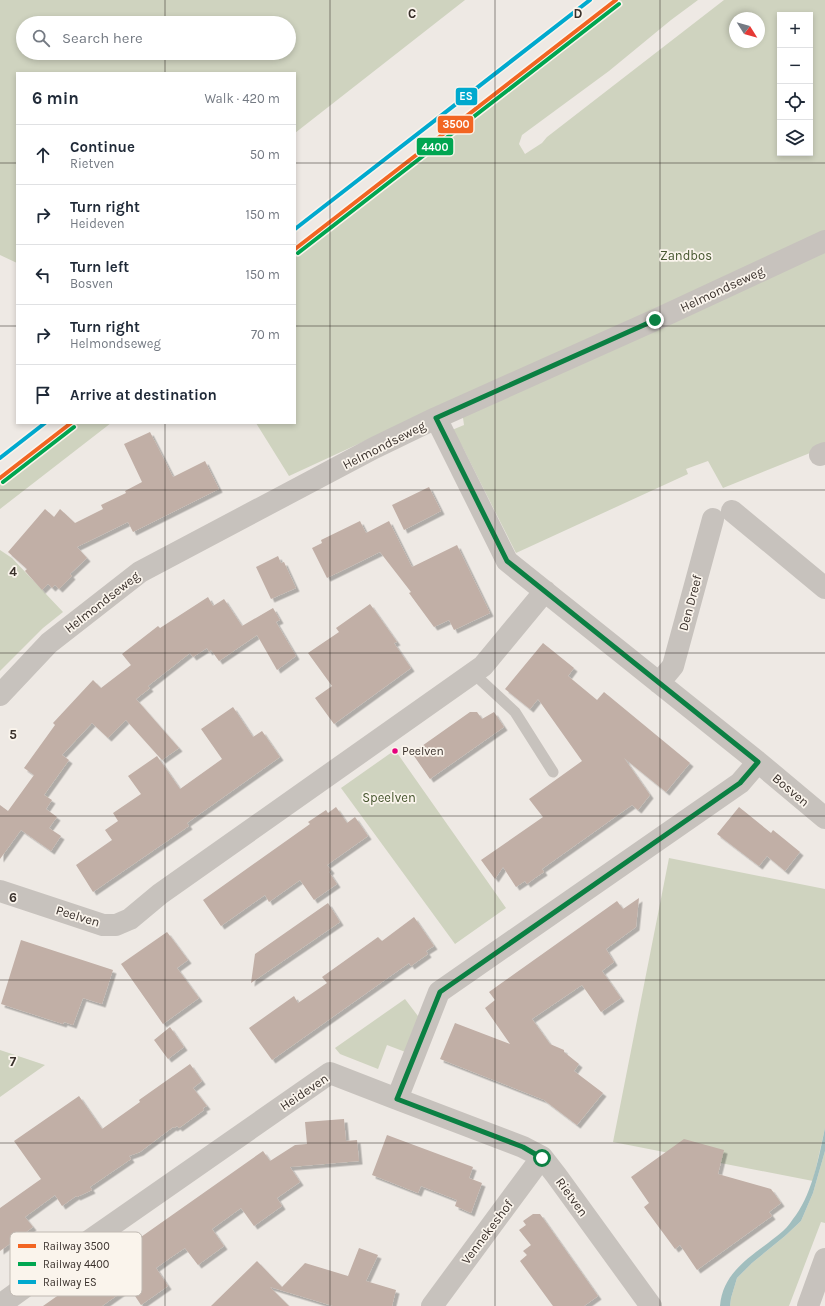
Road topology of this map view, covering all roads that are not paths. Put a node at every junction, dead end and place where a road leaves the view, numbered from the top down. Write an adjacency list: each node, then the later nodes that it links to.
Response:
1 (825, 242): 2 (street, Helmondseweg)
2 (436, 418): 4 (street, Bosven); 7 (street, Helmondseweg)
3 (825, 588): 6 (street, Den Dreef)
4 (545, 591): 5 (street, Peelven); 6 (street, Bosven)
5 (473, 673): 9 (lane); 11 (street, Peelven)
6 (659, 683): 8 (street, Bosven)
7 (0, 695)
8 (758, 762): 10 (street, Bosven); 12 (street)
9 (553, 772)
10 (825, 818)
11 (0, 891)
12 (397, 1099): 13 (street, Rietven); 14 (street, Heideven)
13 (542, 1158): 18 (street, Vennekeshof); 19 (street, Rietven)
14 (103, 1232)
15 (825, 1259): 20 (street)
16 (13, 1296): 17 (street, Heideven)
17 (0, 1305)
18 (432, 1306)
19 (650, 1306)
20 (808, 1306)

